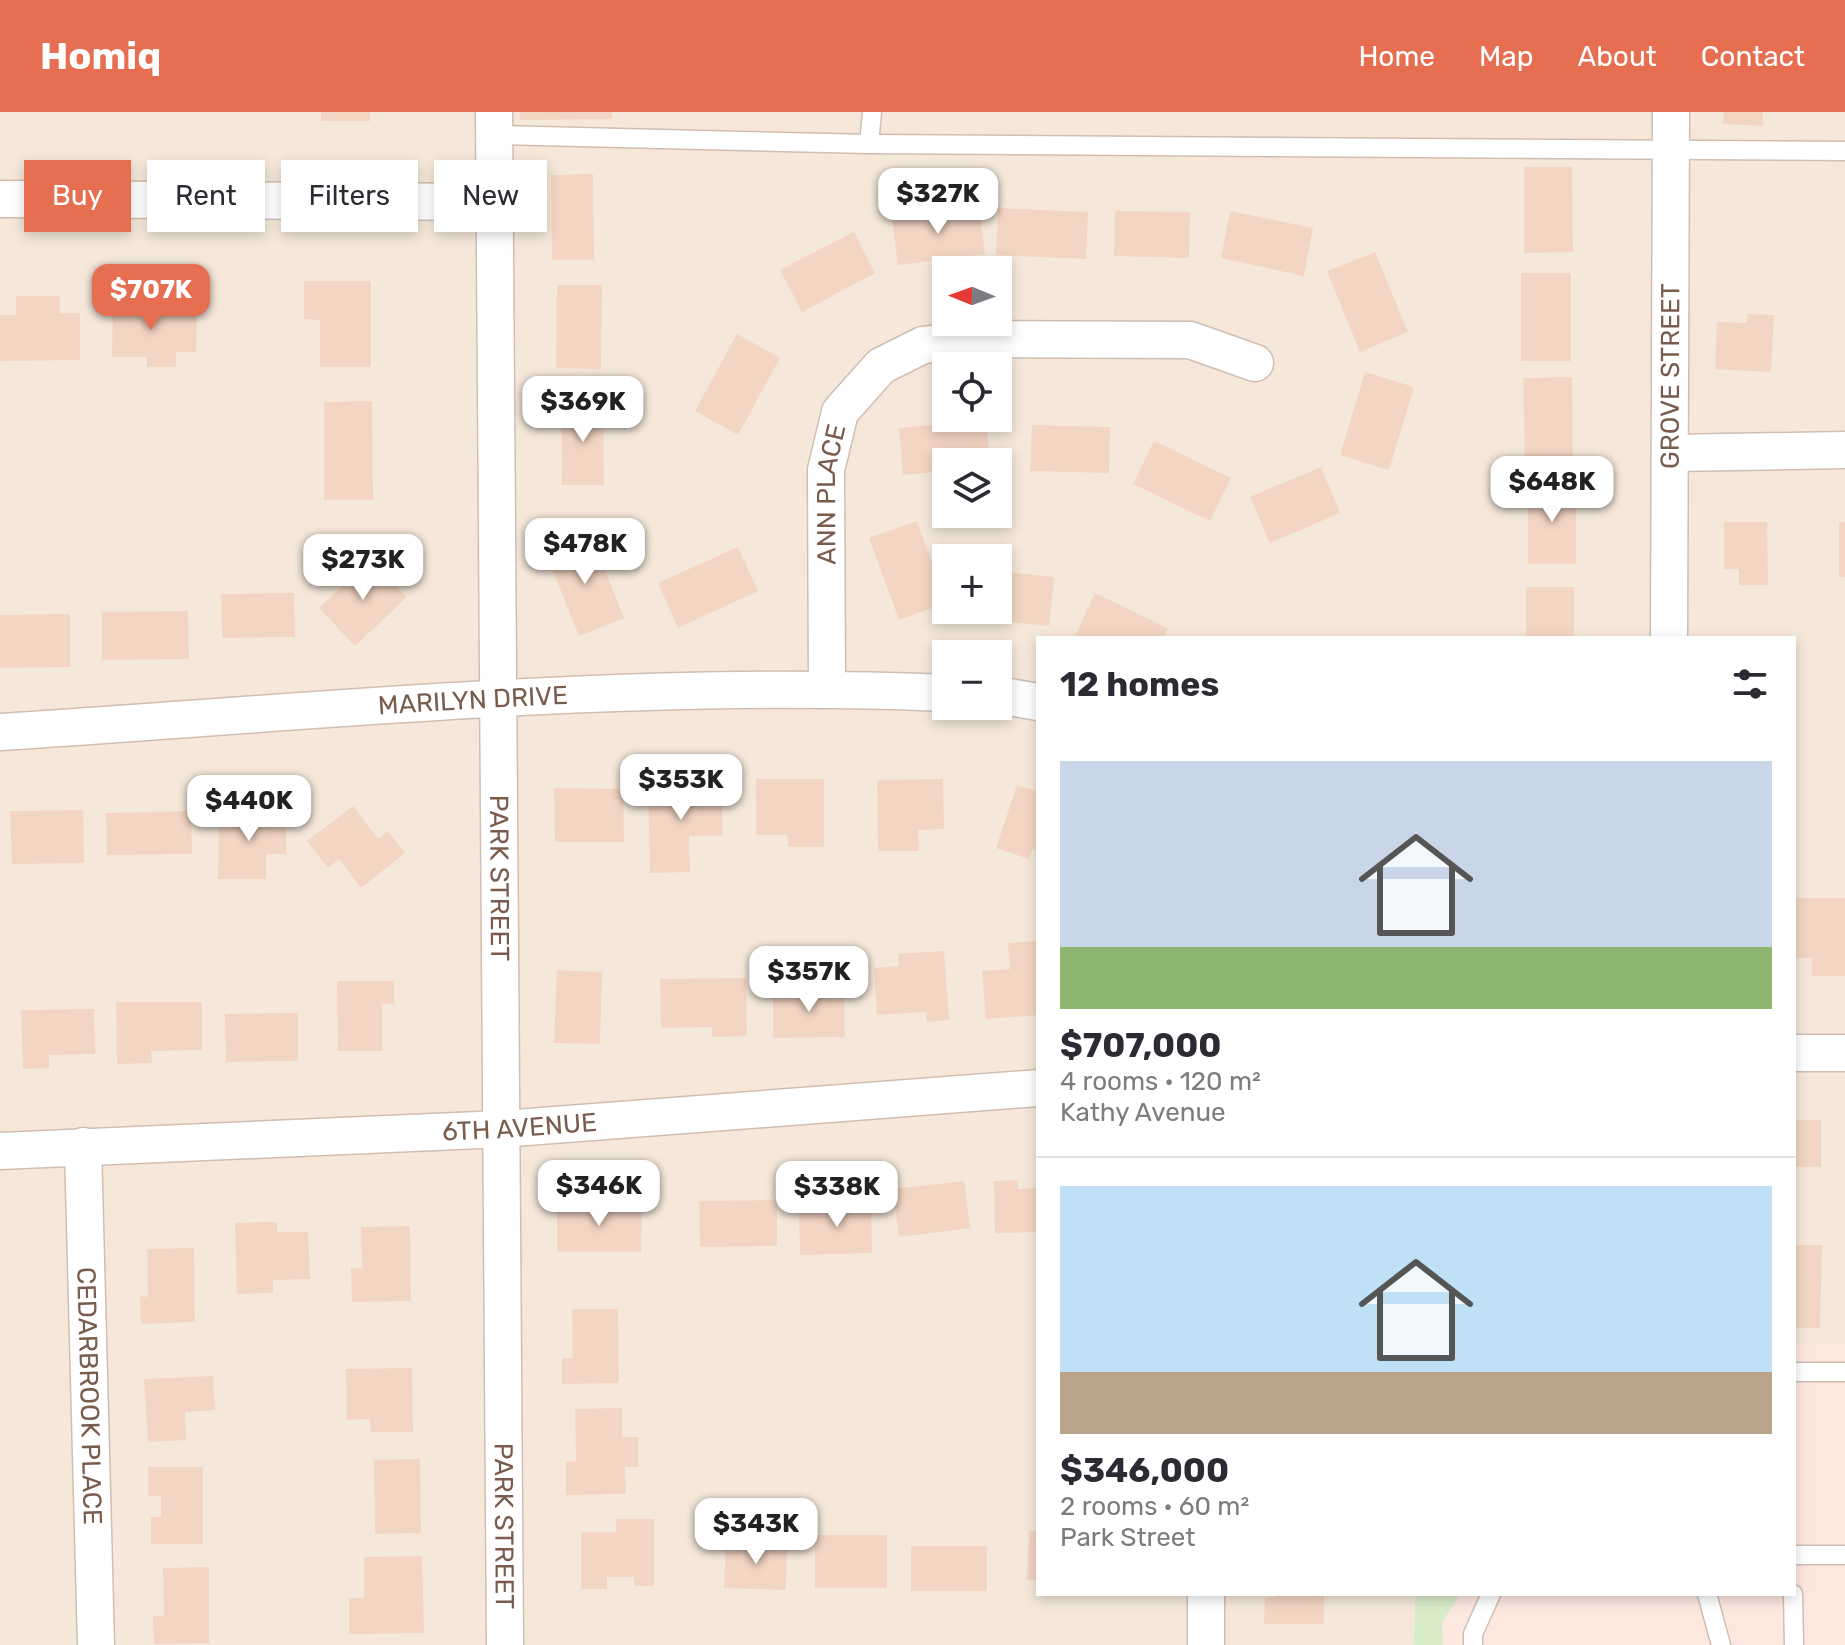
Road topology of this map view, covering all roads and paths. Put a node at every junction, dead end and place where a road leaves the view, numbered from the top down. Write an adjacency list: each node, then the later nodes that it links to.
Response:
1 (872, 112): 4 (lane)
2 (1671, 112): 6 (street, GROVE STREET)
3 (494, 123): 4 (lane); 7 (street, PARK STREET)
4 (869, 144): 6 (lane)
5 (1845, 151): 6 (lane)
6 (1671, 152): 13 (street, GROVE STREET)
7 (494, 160)
8 (0, 199): 9 (street)
9 (434, 202)
10 (494, 232): 18 (street, PARK STREET)
11 (1255, 363): 15 (street, ANN PLACE)
12 (1845, 450): 13 (street)
13 (1672, 453): 14 (street, GROVE STREET)
14 (1669, 636)
15 (827, 688): 16 (street, MARILYN DRIVE); 18 (street, MARILYN DRIVE)
16 (932, 692)
17 (1012, 697): 19 (street)
18 (498, 700): 20 (street, MARILYN DRIVE); 24 (street, PARK STREET)
19 (1036, 702)
20 (0, 732)
21 (1796, 1053): 22 (street)
22 (1845, 1053)
23 (1036, 1088): 24 (street, 6TH AVENUE)
24 (502, 1129): 25 (street, 6TH AVENUE); 36 (street, PARK STREET)
25 (83, 1146): 26 (street, 6TH AVENUE); 35 (street, CEDARBROOK PLACE)
26 (0, 1151)
27 (1796, 1372): 28 (lane)
28 (1845, 1372)
29 (1796, 1555): 30 (lane)
30 (1845, 1555)
31 (1206, 1596): 37 (street)
32 (1490, 1596): 38 (lane)
33 (1708, 1596): 39 (lane)
34 (1793, 1596): 40 (lane)
35 (96, 1645)
36 (505, 1645)
37 (1206, 1645)
38 (1473, 1645)
39 (1721, 1645)
40 (1794, 1645)

